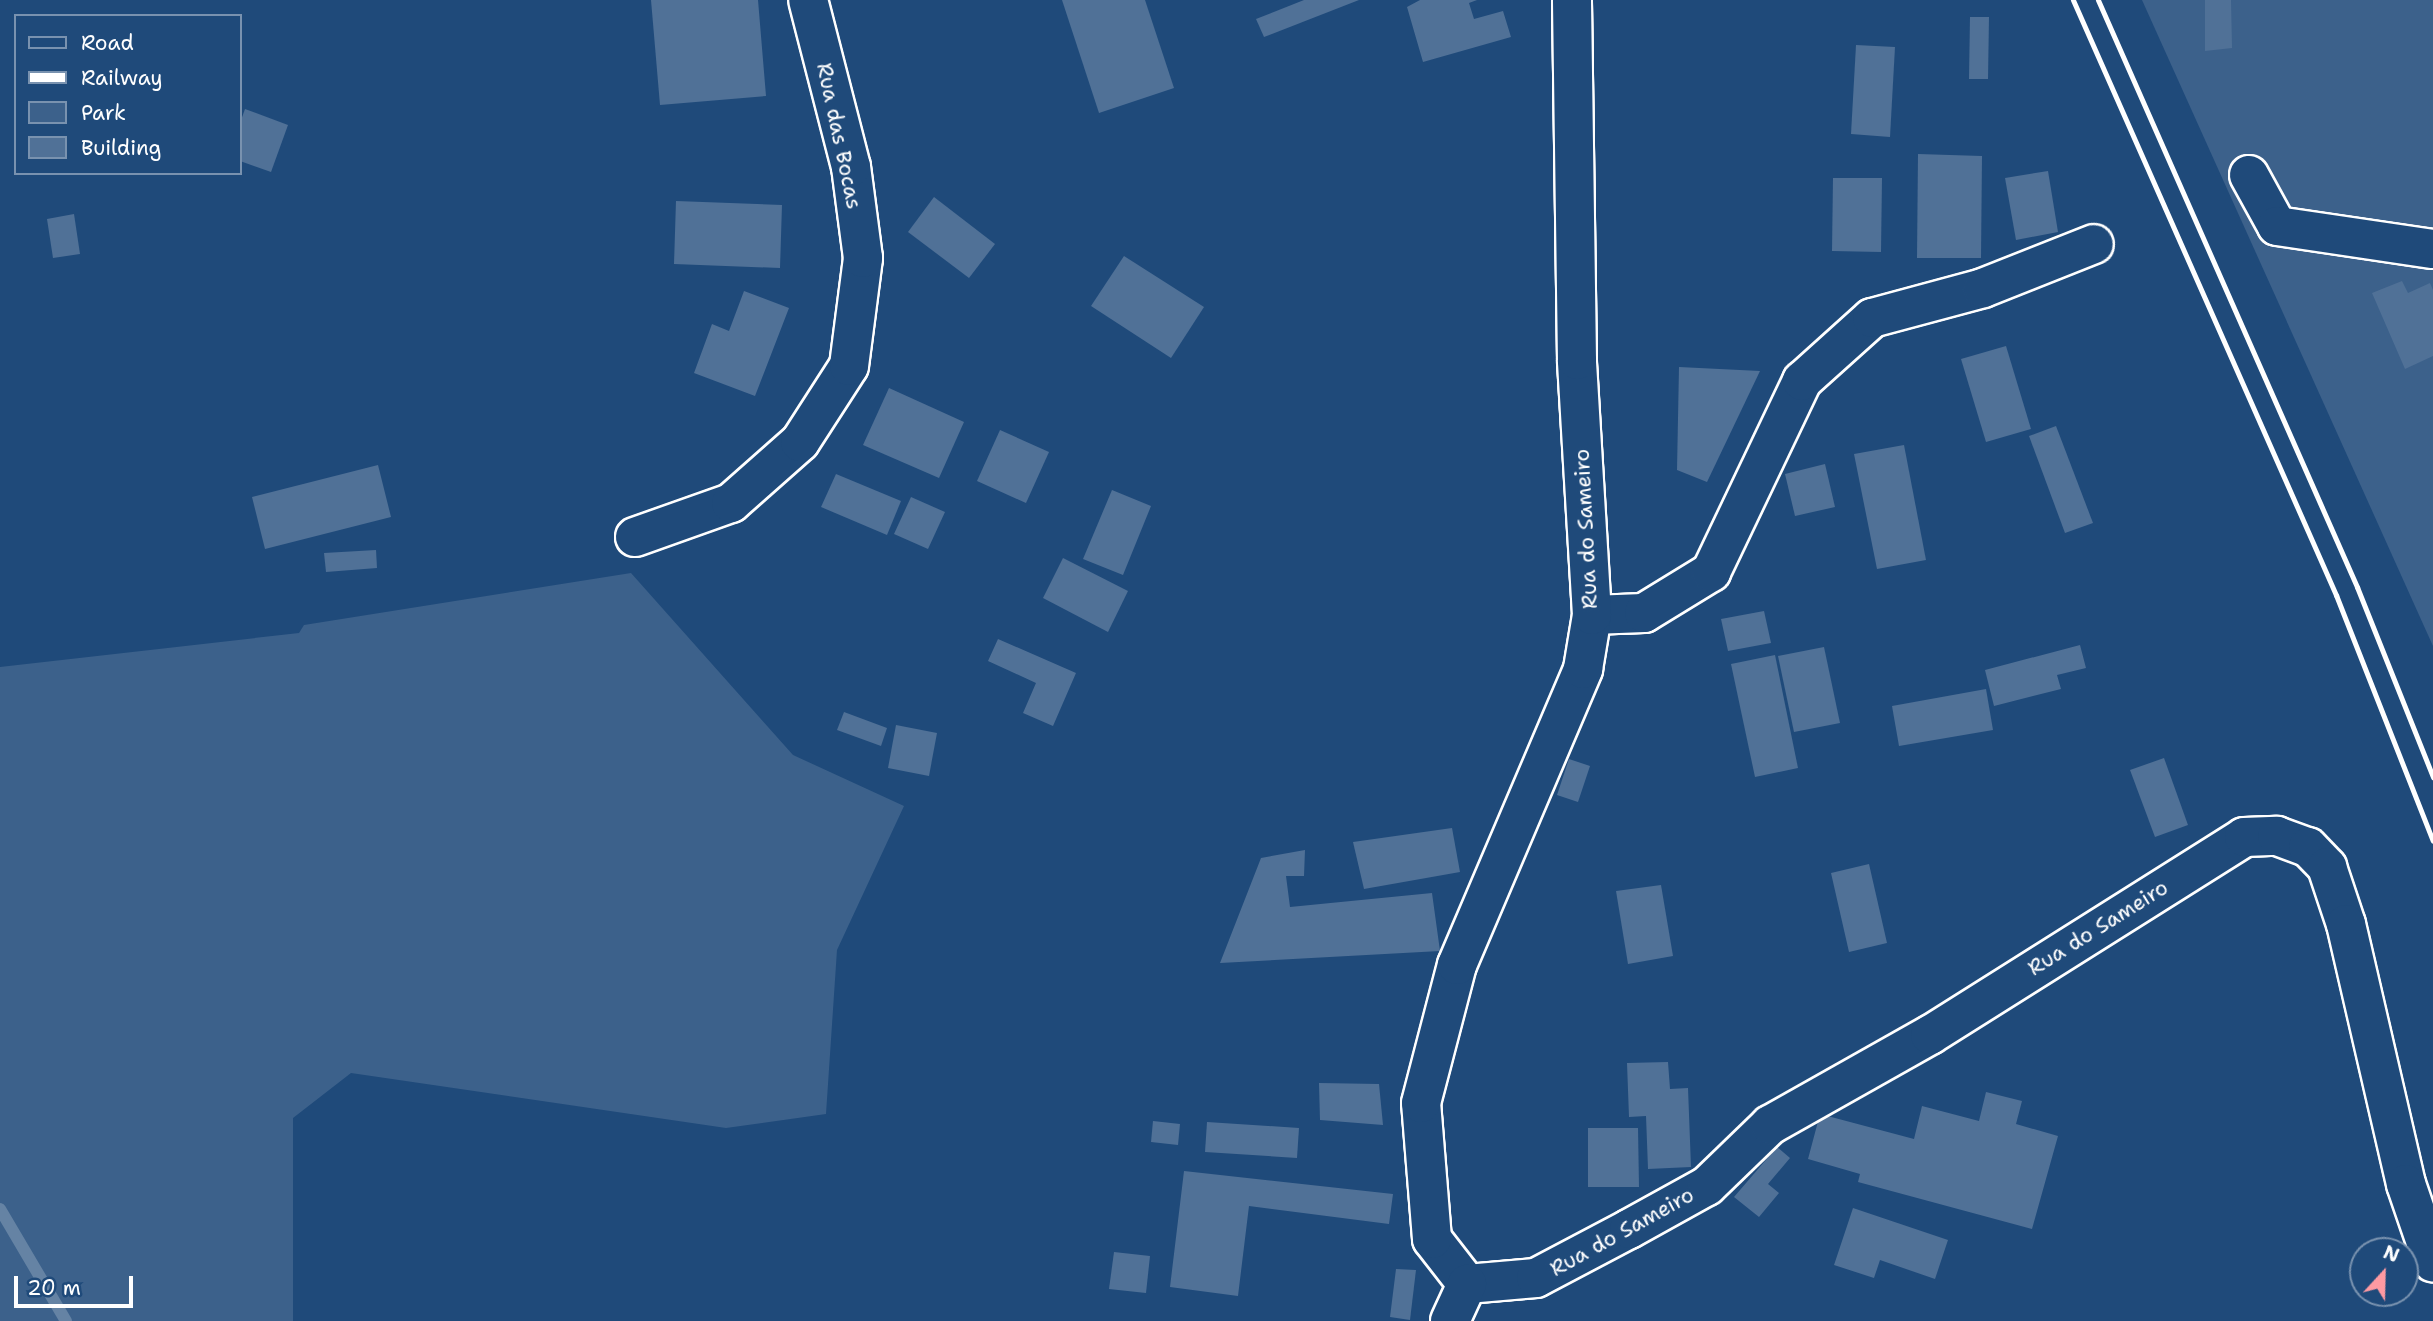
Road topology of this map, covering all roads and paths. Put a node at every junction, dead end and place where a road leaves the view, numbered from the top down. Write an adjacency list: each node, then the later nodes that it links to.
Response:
1 (807, 0): 6 (street, Rua das Bocas)
2 (1572, 0): 7 (street, Rua do Sameiro)
3 (2249, 175): 5 (street)
4 (2094, 244): 7 (street)
5 (2433, 249)
6 (635, 537)
7 (1592, 615): 9 (street, Rua do Sameiro)
8 (2433, 1263): 9 (street, Rua do Sameiro)
9 (1467, 1284): 10 (street)
10 (1450, 1321)

